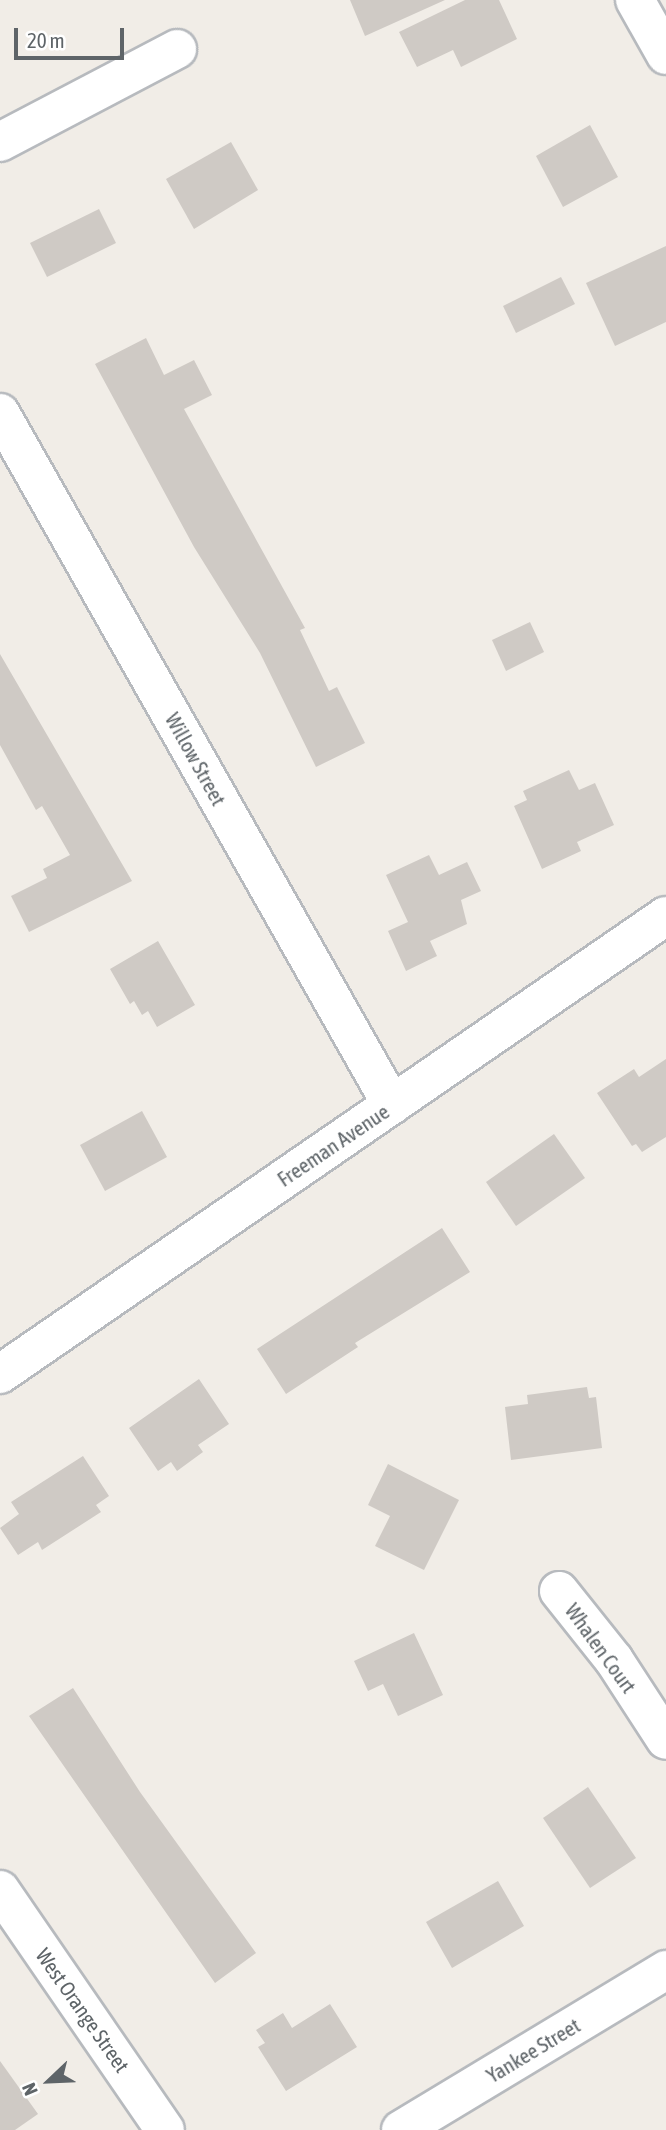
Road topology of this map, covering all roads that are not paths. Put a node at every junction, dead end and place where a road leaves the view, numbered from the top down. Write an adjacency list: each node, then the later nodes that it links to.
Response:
1 (635, 0): 3 (street)
2 (177, 49): 4 (street)
3 (666, 55)
4 (0, 142)
5 (0, 413): 7 (street, Willow Street)
6 (666, 916): 7 (street, Freeman Avenue)
7 (392, 1105): 8 (street, Freeman Avenue)
8 (0, 1374)
9 (559, 1591): 10 (street, Whalen Court)
10 (666, 1740)
11 (0, 1889): 13 (street, West Orange Street)
12 (666, 1970): 14 (street, Yankee Street)
13 (165, 2130)
14 (401, 2130)

